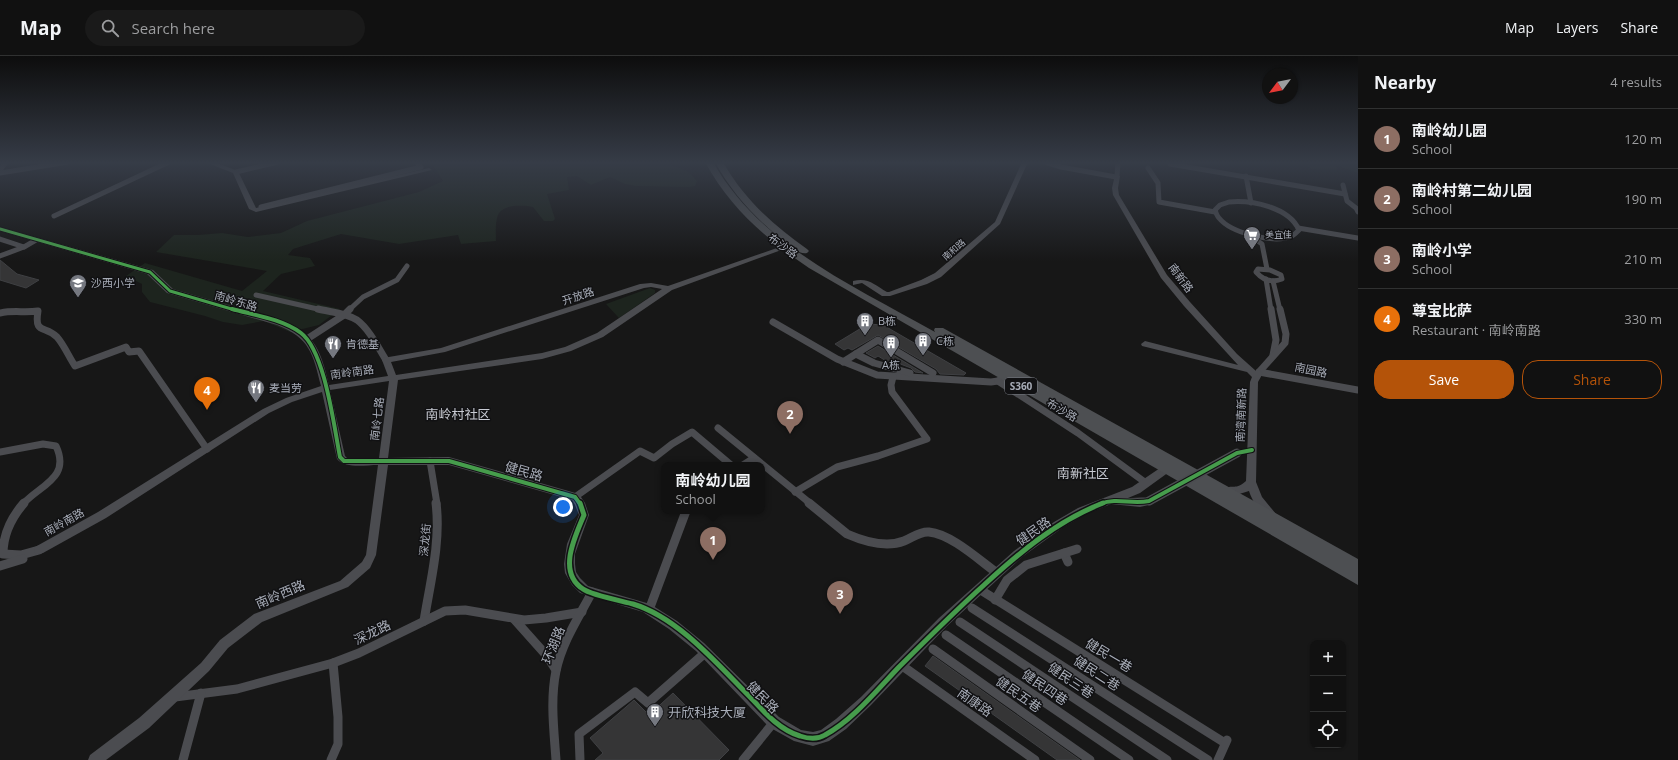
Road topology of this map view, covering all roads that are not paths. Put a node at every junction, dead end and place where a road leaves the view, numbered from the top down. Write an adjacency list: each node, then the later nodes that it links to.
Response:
1 (1345, 194): 14 (street)
2 (99, 195): 16 (street)
3 (246, 195): 5 (street)
4 (309, 195): 13 (street)
5 (322, 195)
6 (729, 195): 25 (main road, 布沙路 / S360)
7 (740, 195): 25 (main road, 布沙路 / S360)
8 (1011, 195): 32 (street, 南和路)
9 (1116, 195): 44 (street, 南新路)
10 (1159, 195): 15 (street)
11 (1249, 195): 12 (street)
12 (1251, 203): 15 (street); 17 (street)
13 (260, 207)
14 (1357, 209)
15 (1215, 212): 19 (street)
16 (54, 216)
17 (1298, 228): 20 (street); 21 (street)
18 (0, 229): 23 (street, 南岭东路)
19 (1244, 233): 20 (street); 24 (street)
20 (1274, 238): 24 (street)
21 (1358, 238)
22 (0, 239): 26 (street)
23 (36, 240): 26 (street); 38 (street, 南岭东路)
24 (1262, 244): 29 (street)
25 (789, 246): 32 (main road, 布沙路 / S360); 33 (street, 开放路); 50 (main road, 布沙路 / S360)
26 (24, 247): 27 (street)
27 (0, 256)
28 (407, 266): 36 (street)
29 (1267, 269): 30 (street); 31 (street)
30 (1266, 279): 31 (street); 41 (street)
31 (1274, 281): 41 (street, 南湾南新路)
32 (856, 283): 67 (main road, 布沙路 / S360)
33 (669, 288): 42 (street, 开放路); 49 (street, 南岭南路)
34 (256, 295): 36 (street)
35 (0, 313): 54 (street)
36 (344, 315): 38 (street); 42 (street)
37 (773, 322): 43 (street)
38 (307, 339): 51 (street, 南岭东路)
39 (1145, 344): 44 (street)
40 (856, 354): 43 (street); 45 (street); 46 (street)
41 (1273, 355): 47 (street, 南湾南新路)
42 (386, 360): 49 (street)
43 (843, 362): 48 (street)
44 (1249, 370): 47 (street, 南新路)
45 (910, 373)
46 (933, 374)
47 (1258, 374): 52 (street, 南园路); 55 (street, 南湾南新路)
48 (893, 377): 50 (street); 68 (street)
49 (394, 379): 51 (street, 南岭南路); 59 (street, 南岭七路)
50 (1002, 379): 64 (main road, 布沙路 / S360); 66 (street)
51 (325, 388): 54 (street, 南岭南路); 59 (street, 南岭东路)
52 (1358, 390)
53 (718, 428): 57 (street)
54 (207, 449): 74 (street, 南岭南路)
55 (1252, 450): 65 (street, 南湾南新路); 70 (street, 健民路, bridge)
56 (0, 452): 74 (street)
57 (754, 458): 61 (street); 62 (street)
58 (430, 461): 59 (street, 健民路); 69 (street, 健民路); 88 (street, 深龙街)
59 (384, 462): 97 (street, 南岭西路)
60 (727, 462): 69 (street)
61 (748, 462)
62 (759, 462)
63 (765, 467): 68 (street)
64 (1166, 469): 66 (street); 80 (main road, 布沙路 / S360)
65 (1251, 482): 67 (street); 72 (street, 南湾南新路)
66 (1146, 483): 70 (street)
67 (1225, 490): 72 (main road, 布沙路 / S360)
68 (796, 492): 79 (street)
69 (575, 497): 82 (street, 健民路)
70 (1111, 500): 79 (street, 健民路)
71 (685, 514): 85 (street)
72 (1278, 520): 78 (main road, 布沙路 / S360)
73 (1077, 549): 75 (street)
74 (39, 550): 77 (street)
75 (1064, 553): 76 (street); 83 (street)
76 (1068, 562)
77 (0, 566)
78 (1358, 566)
79 (997, 573): 81 (street, 健民路)
80 (1358, 580)
81 (979, 590): 83 (street, 健民一巷); 94 (street, 健民路)
82 (592, 592): 85 (street, 健民路); 86 (street, 环湖路)
83 (995, 600): 110 (street, 健民一巷)
84 (972, 608): 109 (street, 健民二巷)
85 (649, 610): 92 (street, 健民路)
86 (582, 612): 87 (street, 深龙路); 95 (street, 环湖路)
87 (514, 619): 88 (street, 深龙路); 95 (street)
88 (424, 621): 93 (street, 深龙路)
89 (960, 622): 108 (street, 健民三巷)
90 (946, 635): 107 (street, 健民四巷)
91 (933, 649): 106 (street, 健民五巷)
92 (705, 653): 98 (street, 健民路); 103 (street)
93 (333, 663): 96 (street, 深龙路); 101 (street)
94 (901, 666): 98 (street, 健民路); 105 (street, 南康路)
95 (556, 670): 102 (street, 环湖路)
96 (201, 693): 97 (street, 深龙路); 100 (street)
97 (173, 697): 99 (street, 南岭西路)
98 (774, 722): 104 (street)
99 (95, 760)
100 (183, 760)
101 (331, 760)
102 (556, 760)
103 (580, 760)
104 (743, 760)
105 (1035, 760)
106 (1090, 760)
107 (1129, 760)
108 (1167, 760)
109 (1208, 760)
110 (1218, 760)

